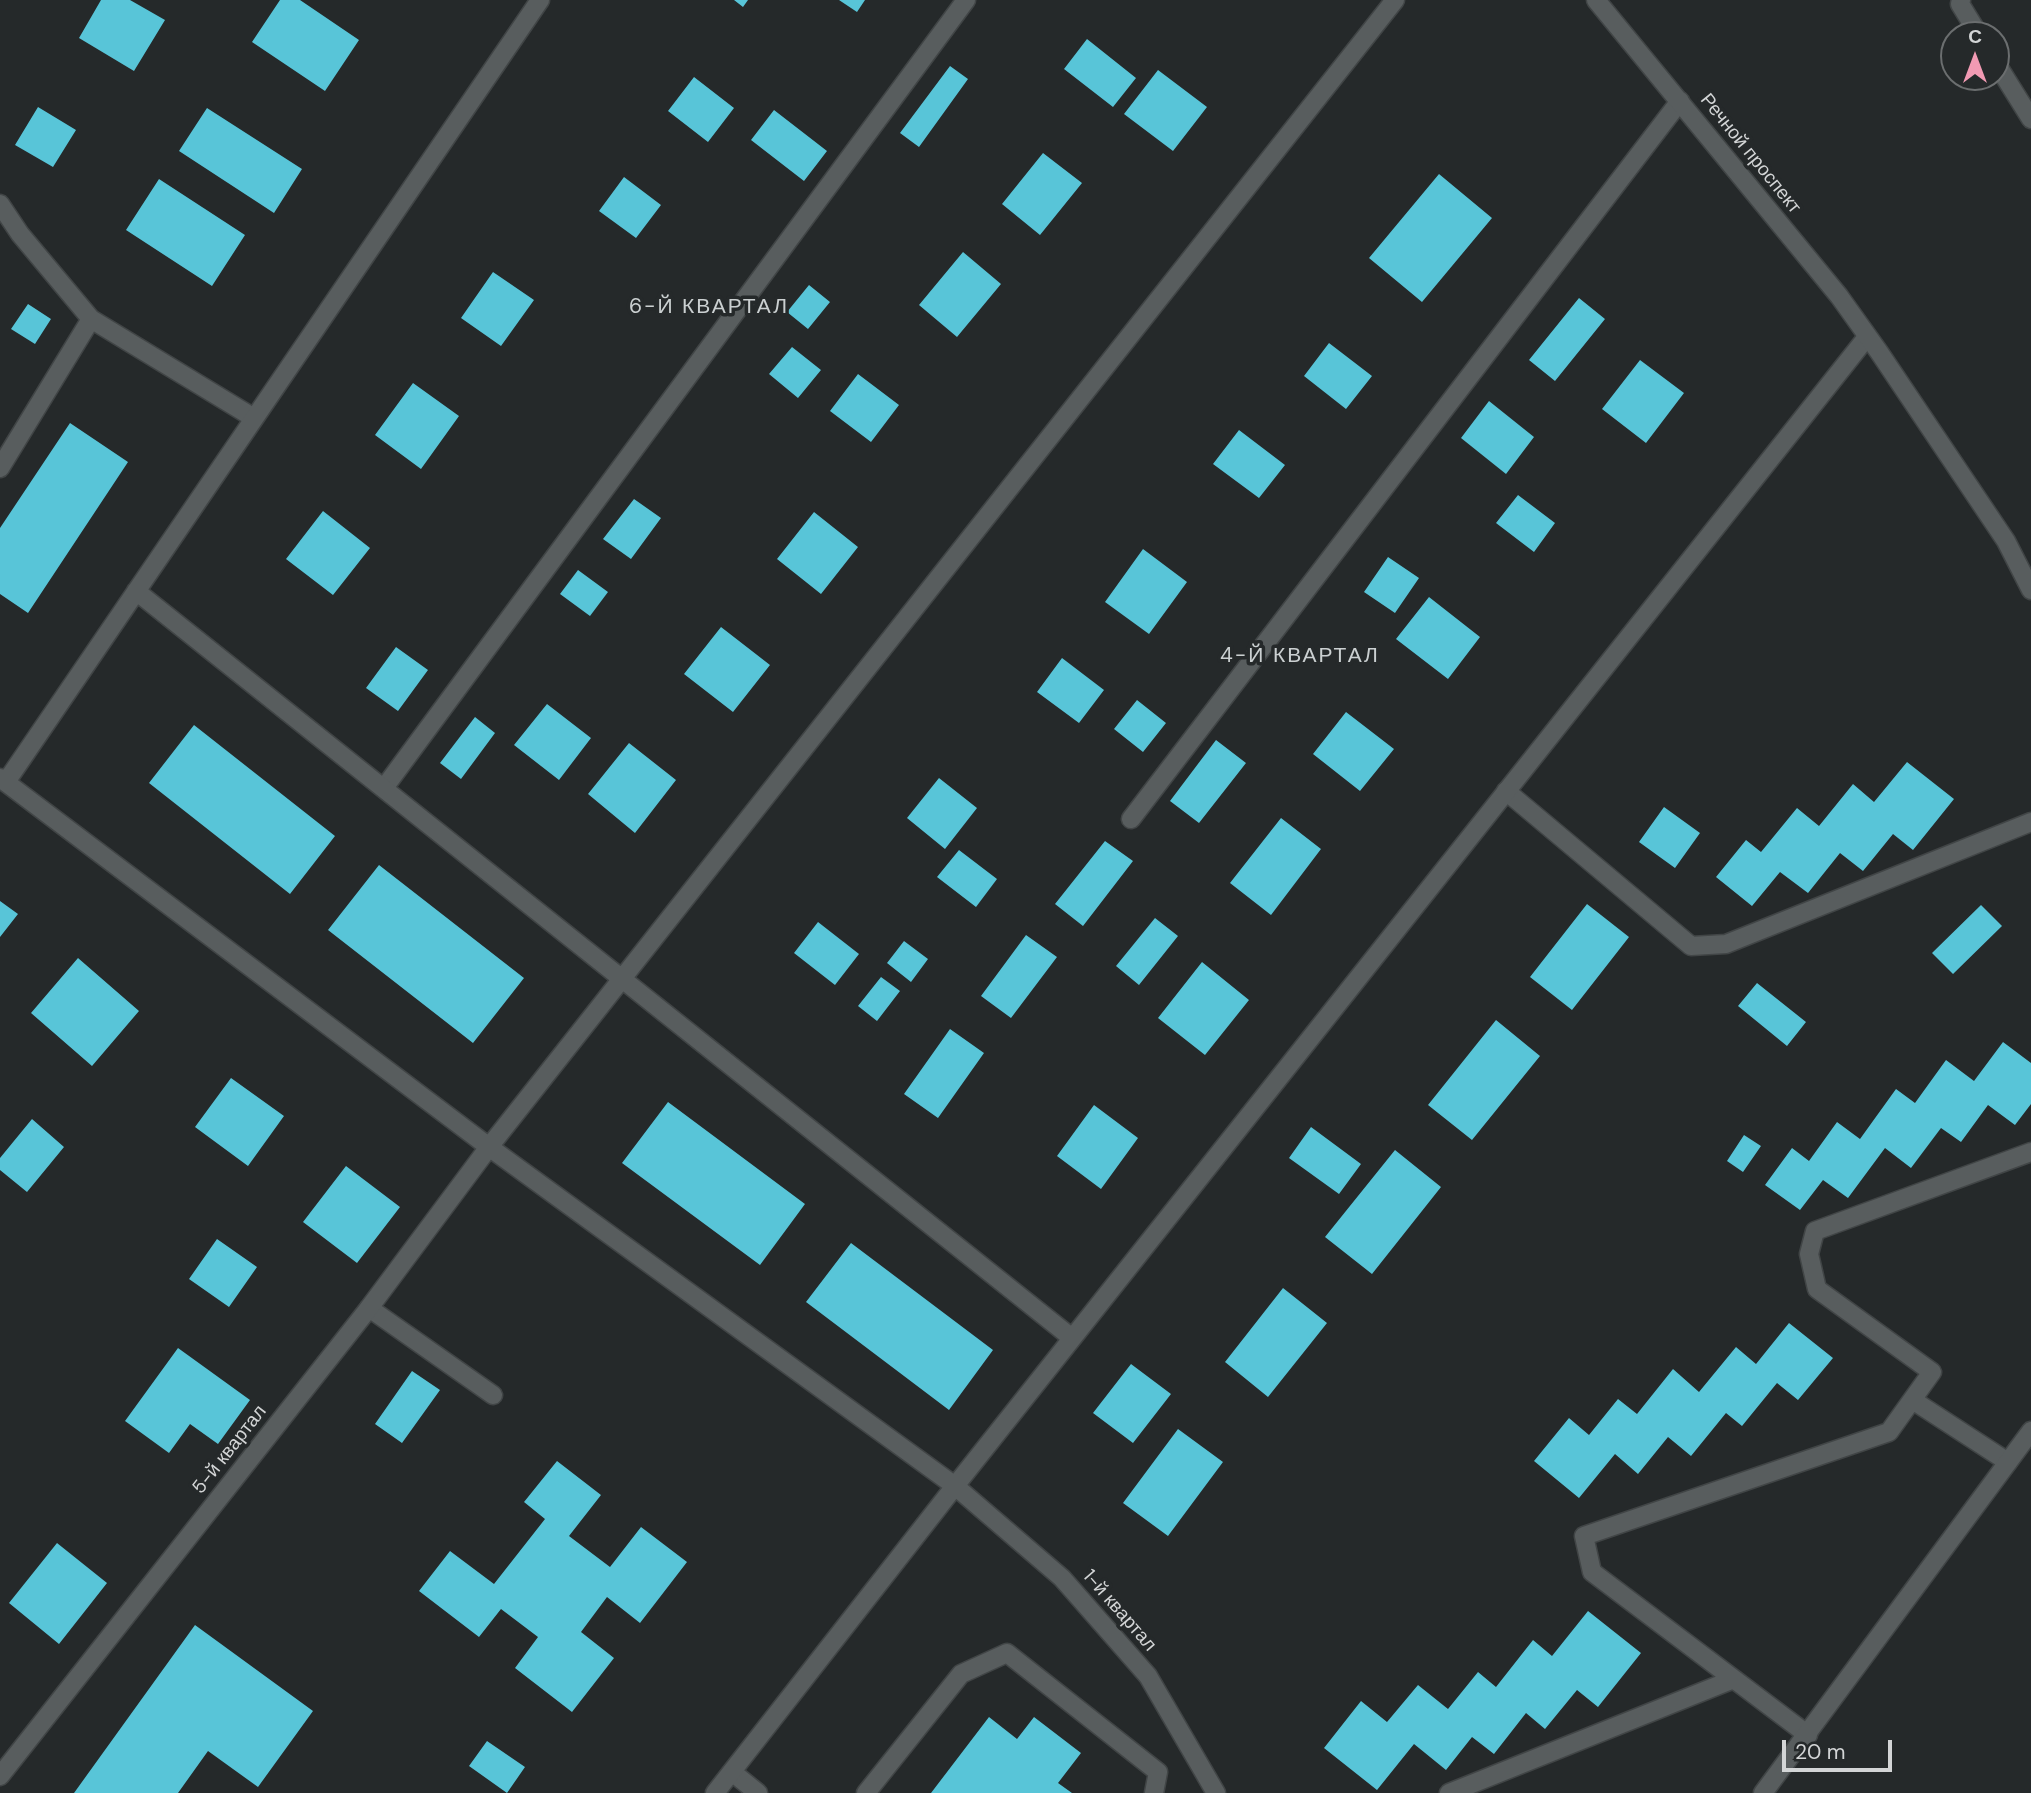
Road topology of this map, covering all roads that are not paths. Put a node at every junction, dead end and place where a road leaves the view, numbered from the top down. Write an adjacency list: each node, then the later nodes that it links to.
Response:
1 (540, 0): 13 (street)
2 (966, 0): 18 (street)
3 (1395, 0): 22 (street, 5-й квартал)
4 (1596, 0): 8 (street, Речной проспект)
5 (1961, 0): 6 (street)
6 (1970, 21)
7 (2010, 85): 9 (street)
8 (1680, 101): 12 (street, Речной проспект); 20 (street)
9 (2031, 119)
10 (0, 204): 11 (street)
11 (91, 319): 13 (street); 14 (street)
12 (1867, 337): 15 (street, Речной проспект); 19 (street)
13 (254, 418): 16 (street)
14 (0, 468)
15 (2031, 590)
16 (136, 591): 17 (street); 18 (street)
17 (3, 780): 23 (street, 1-й квартал)
18 (384, 788): 22 (street)
19 (1506, 791): 21 (street); 26 (street)
20 (1131, 819)
21 (2031, 822)
22 (622, 978): 23 (street, 5-й квартал); 26 (street)
23 (489, 1147): 25 (street, 5-й квартал); 31 (street, 1-й квартал)
24 (2031, 1152): 28 (street)
25 (369, 1308): 27 (street); 35 (street, 5-й квартал)
26 (1072, 1338): 31 (street)
27 (494, 1395)
28 (1914, 1401): 30 (street); 32 (street)
29 (2031, 1431): 30 (street)
30 (2008, 1462): 33 (street)
31 (955, 1486): 34 (street); 40 (street, 1-й квартал)
32 (1734, 1679): 33 (street); 41 (street)
33 (1808, 1735): 42 (street)
34 (732, 1772): 36 (street); 37 (street)
35 (0, 1776)
36 (715, 1793)
37 (758, 1793)
38 (866, 1793): 39 (street)
39 (1154, 1793)
40 (1216, 1793)
41 (1449, 1793)
42 (1763, 1793)

